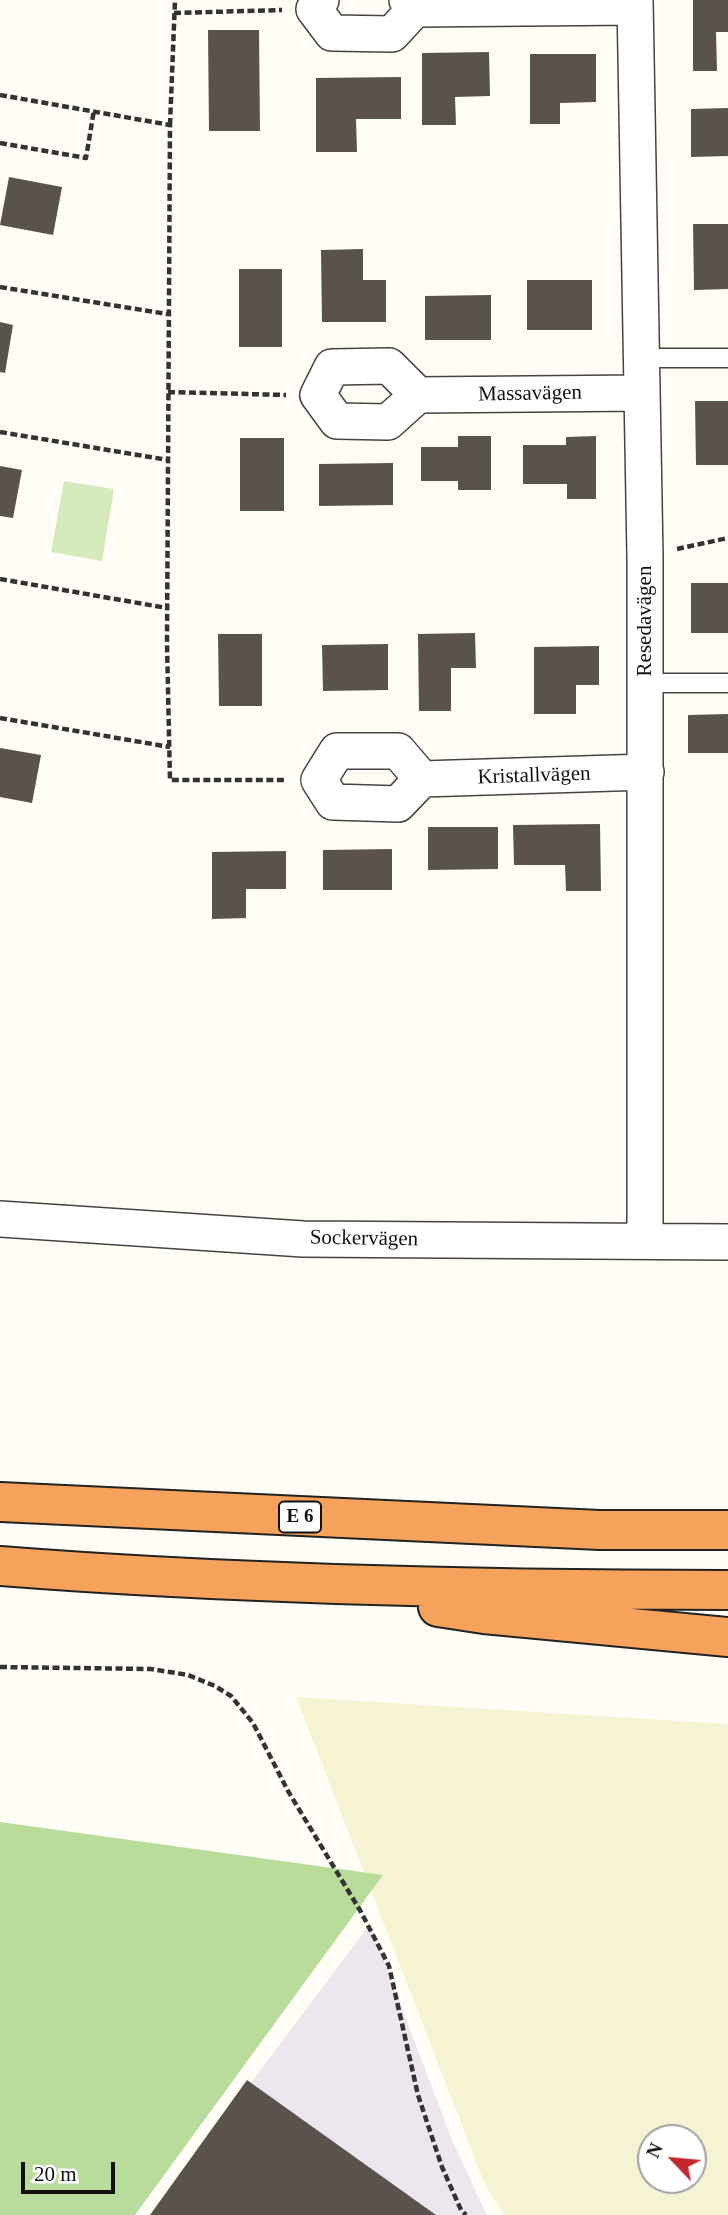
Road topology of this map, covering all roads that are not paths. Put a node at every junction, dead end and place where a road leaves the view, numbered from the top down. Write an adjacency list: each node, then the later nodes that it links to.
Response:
1 (635, 3): 3 (street); 4 (street, Resedavägen)
2 (318, 4): 3 (street)
3 (411, 4)
4 (641, 358): 5 (lane); 6 (street, Resedavägen)
5 (728, 358)
6 (642, 393): 7 (street, Massavägen); 8 (street, Resedavägen)
7 (418, 395): 7 (street)
8 (645, 683): 9 (lane); 10 (street, Resedavägen)
9 (728, 683)
10 (646, 772): 11 (street, Kristallvägen); 13 (street, Resedavägen)
11 (422, 779): 11 (street)
12 (0, 1219): 13 (street, Sockervägen)
13 (645, 1241): 14 (street, Sockervägen)
14 (728, 1242)
15 (0, 1502): 17 (highway, E 6)
16 (728, 1522): 17 (highway)
17 (600, 1530): 18 (highway, E 6)
18 (728, 1530)
19 (0, 1566): 20 (highway)
20 (269, 1583): 21 (highway); 22 (highway)
21 (728, 1590)
22 (728, 1637)

